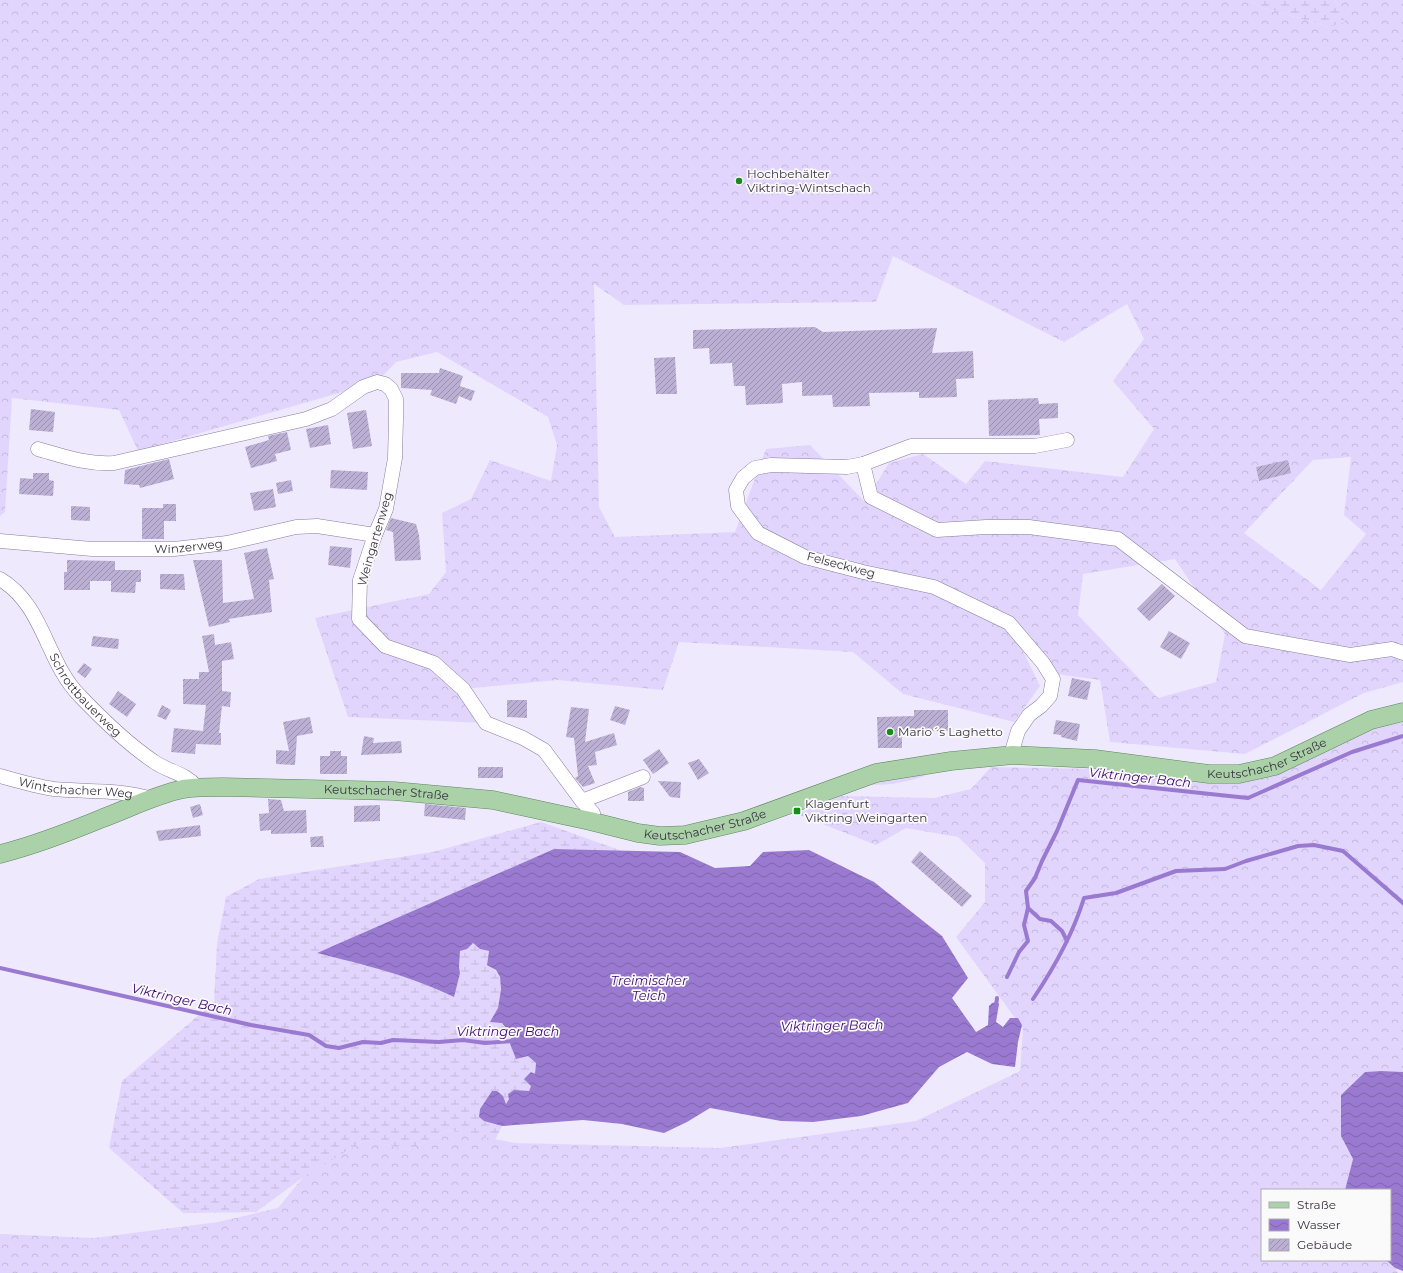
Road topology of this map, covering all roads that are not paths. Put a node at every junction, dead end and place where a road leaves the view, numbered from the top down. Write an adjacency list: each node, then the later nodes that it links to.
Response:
1 (1067, 440): 3 (street, Felseckweg)
2 (38, 449): 4 (street, Weingartenweg)
3 (863, 464): 7 (street); 9 (street, Felseckweg)
4 (375, 535): 5 (street, Winzerweg); 14 (street, Weingartenweg)
5 (0, 541)
6 (0, 579): 12 (street, Schrottbauerweg)
7 (1403, 654)
8 (1403, 712): 9 (main road, Keutschacher Straße)
9 (1013, 755): 15 (main road, Keutschacher Straße)
10 (0, 776): 13 (street, Wintschacher Weg)
11 (644, 777): 14 (street)
12 (196, 787): 13 (main road, Keutschacher Straße); 15 (main road, Keutschacher Straße)
13 (151, 799): 16 (main road, Keutschacher Straße)
14 (582, 801): 15 (street, Weingartenweg)
15 (590, 821)
16 (0, 854)

